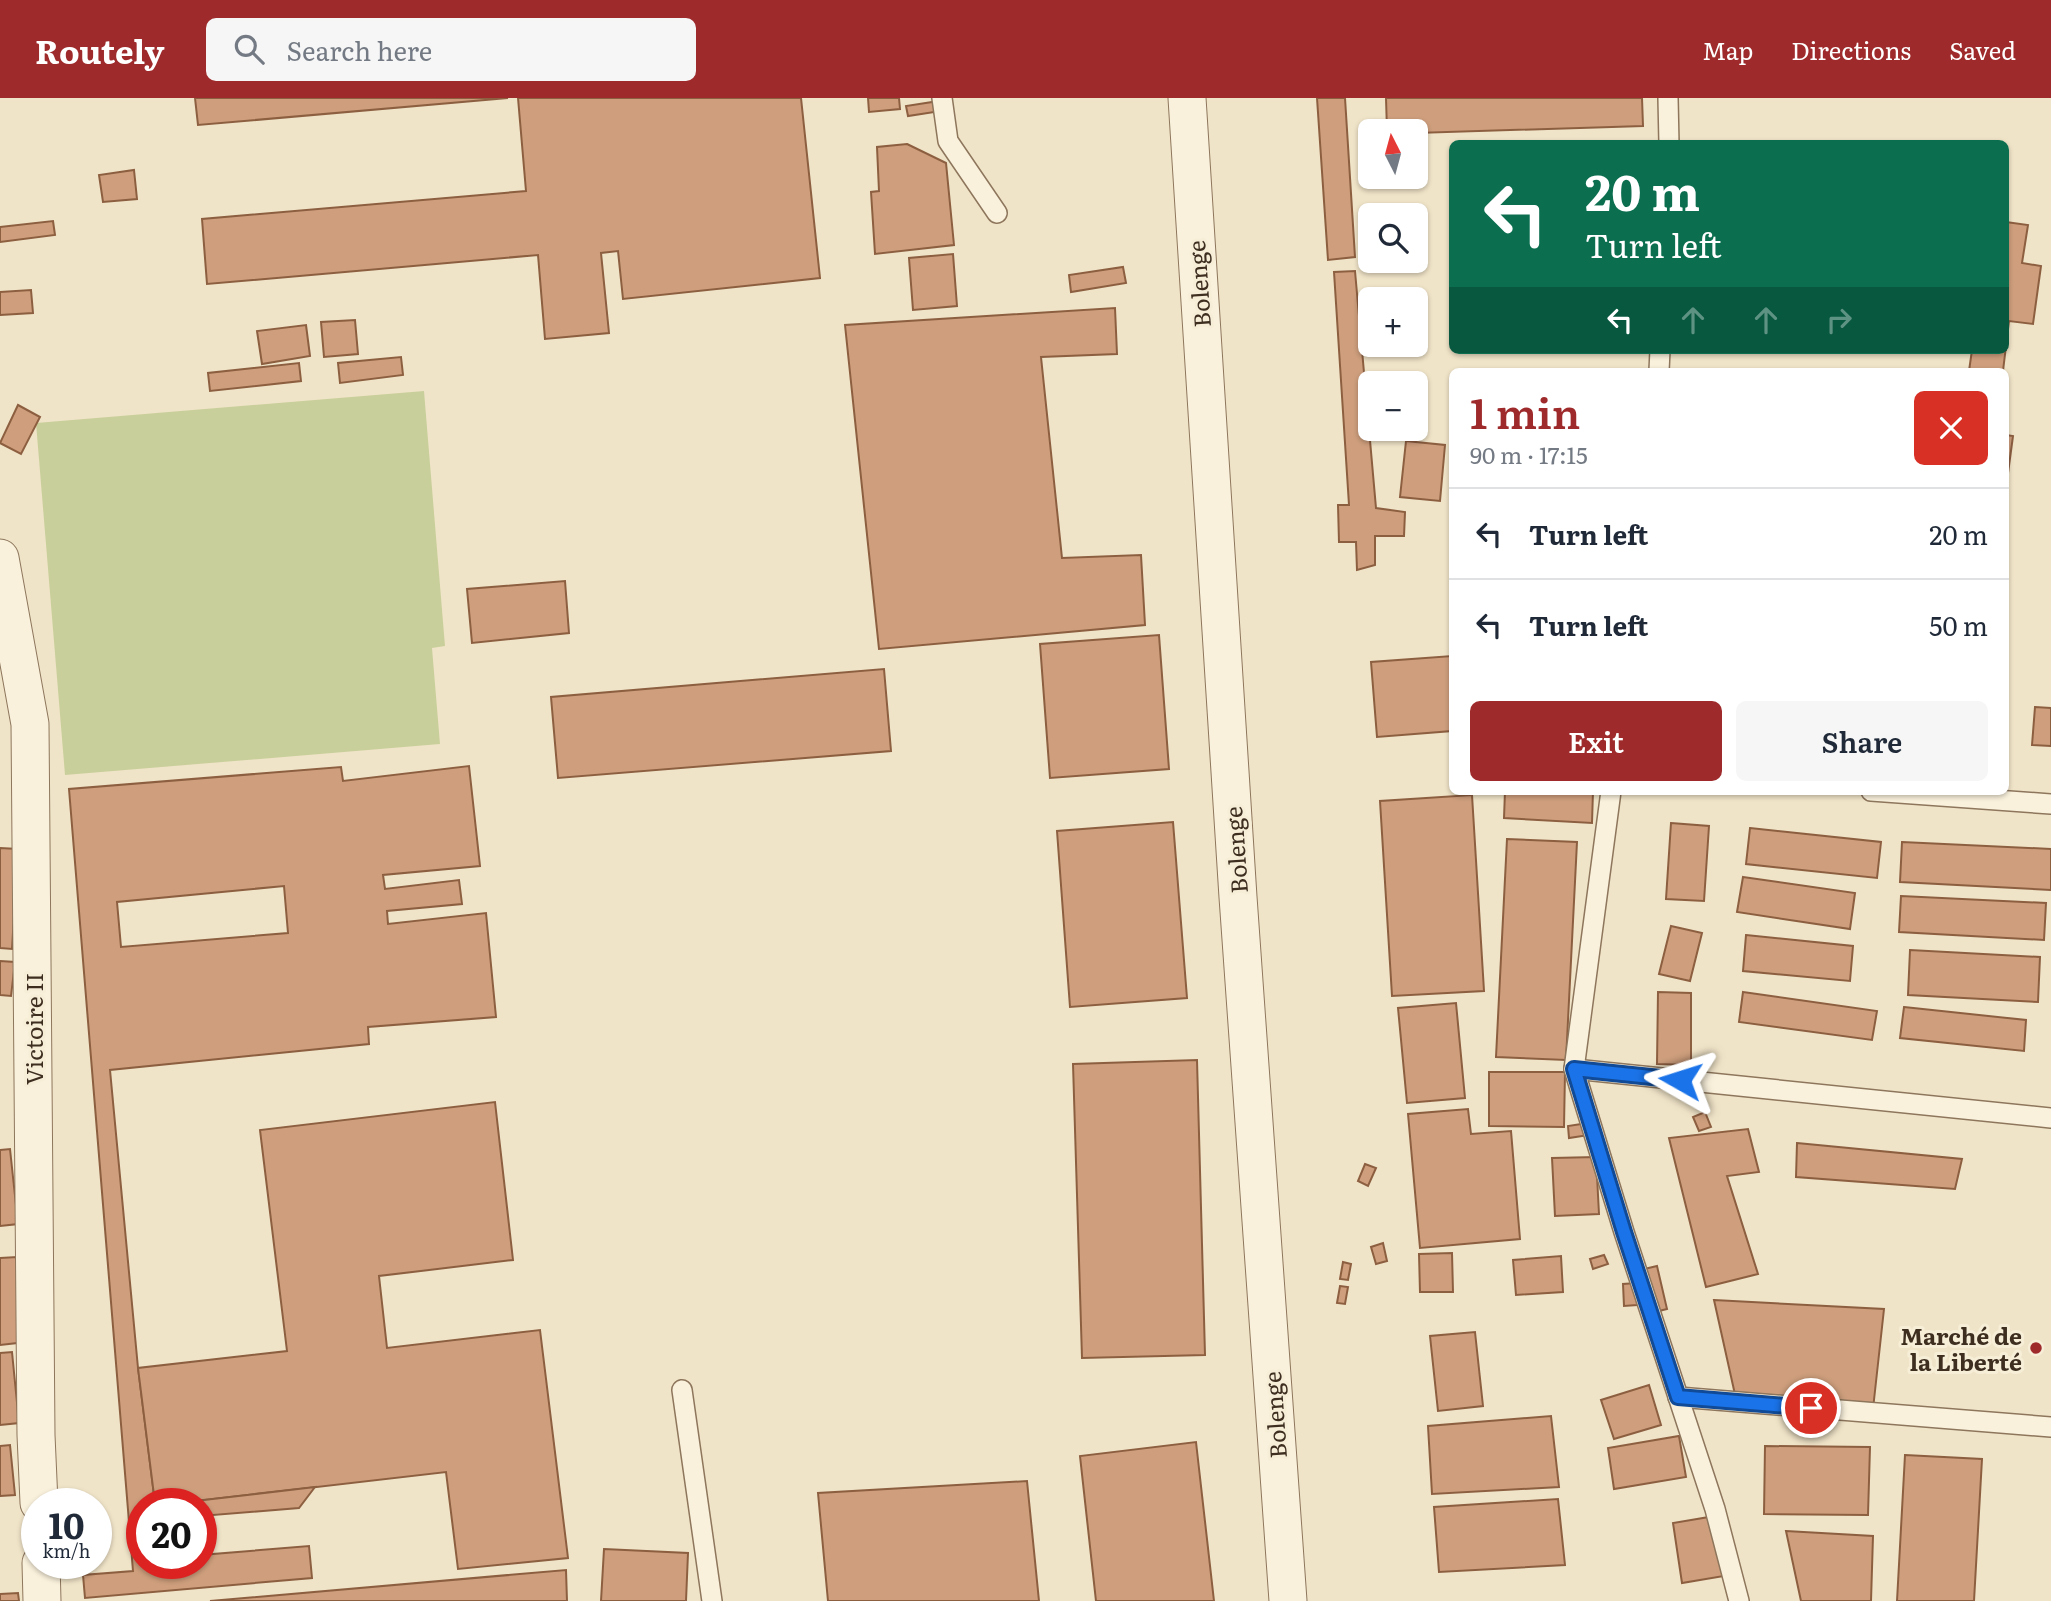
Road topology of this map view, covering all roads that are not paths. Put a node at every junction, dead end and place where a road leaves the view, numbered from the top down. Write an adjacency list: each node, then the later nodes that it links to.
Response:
1 (942, 98): 5 (lane)
2 (1187, 98): 19 (street, Bolenge)
3 (1668, 98): 4 (lane)
4 (1669, 140)
5 (997, 213)
6 (0, 558): 15 (street, Victoire II)
7 (1610, 795): 10 (lane)
8 (1926, 795): 9 (lane)
9 (2051, 804)
10 (1574, 1069): 11 (lane); 13 (lane)
11 (2051, 1118)
12 (682, 1390): 18 (lane)
13 (1678, 1397): 14 (lane); 20 (lane)
14 (2051, 1427)
15 (38, 1488)
16 (41, 1579): 17 (street)
17 (42, 1601)
18 (712, 1601)
19 (1288, 1601)
20 (1739, 1601)

